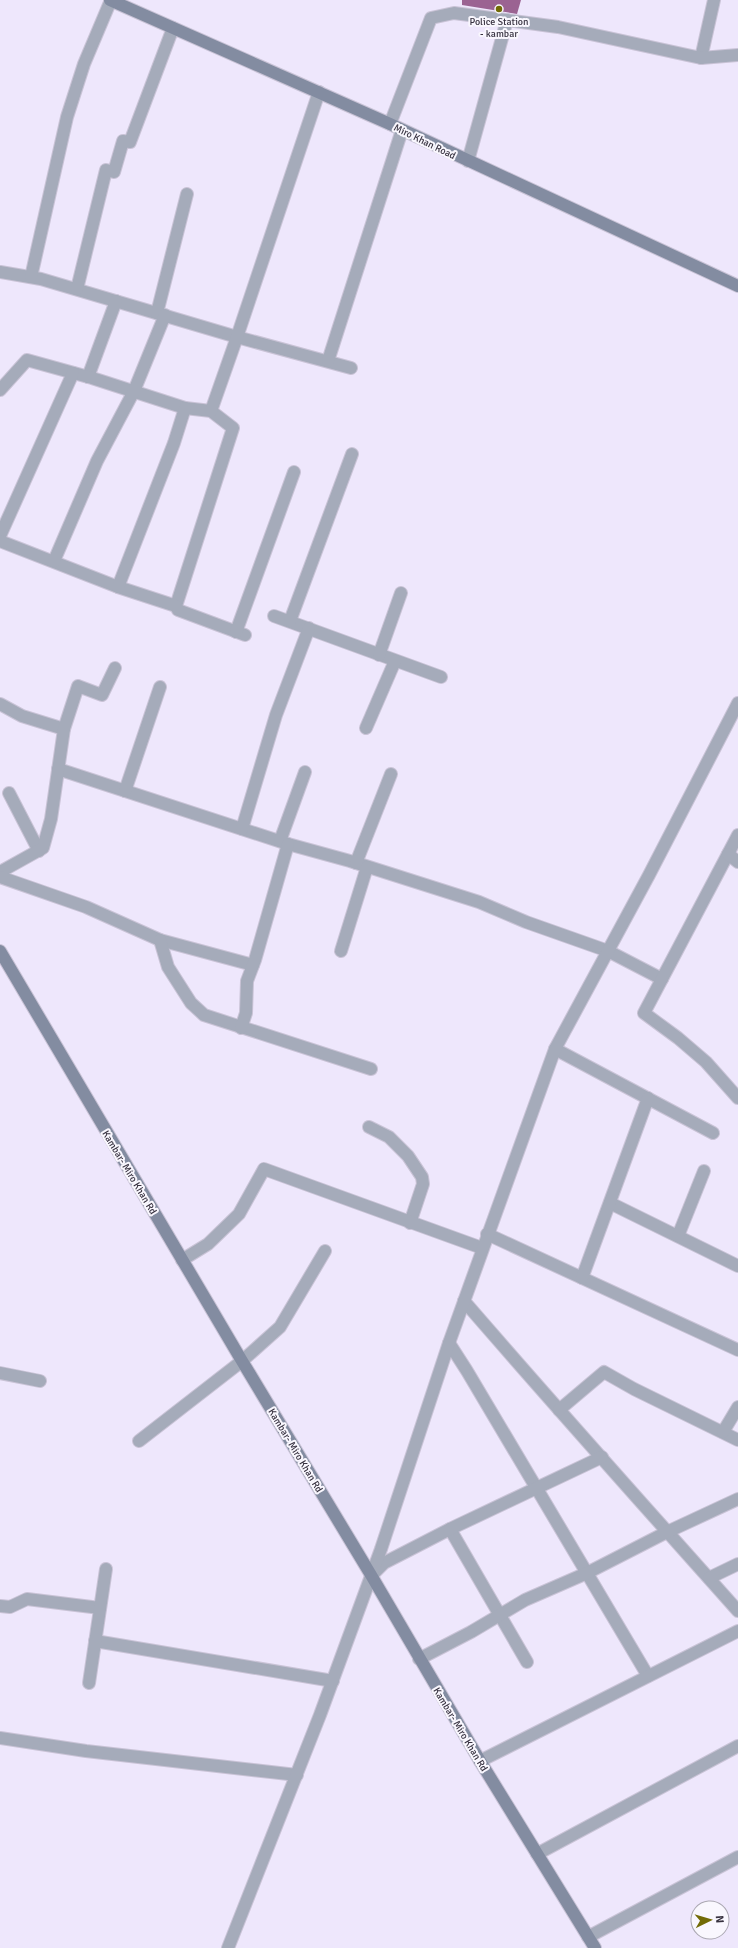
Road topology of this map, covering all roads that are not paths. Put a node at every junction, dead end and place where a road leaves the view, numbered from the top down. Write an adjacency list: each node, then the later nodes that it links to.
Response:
1 (110, 0): 4 (main road, Miro Khan Road); 13 (street)
2 (714, 0): 6 (street)
3 (507, 20): 6 (street); 8 (street); 10 (street)
4 (173, 28): 7 (main road, Miro Khan Road); 15 (street)
5 (738, 54): 6 (street)
6 (701, 58)
7 (319, 92): 8 (main road, Miro Khan Road); 18 (street)
8 (390, 124): 9 (main road, Miro Khan Road)
9 (402, 130): 10 (main road, Miro Khan Road); 19 (street)
10 (468, 161): 14 (main road, Miro Khan Road)
11 (187, 194): 17 (street)
12 (0, 272): 13 (street)
13 (31, 277): 15 (street)
14 (738, 286)
15 (77, 289): 16 (street)
16 (116, 301): 17 (street); 22 (street)
17 (161, 314): 18 (street); 24 (street)
18 (238, 337): 19 (street); 26 (street)
19 (328, 361): 20 (street)
20 (351, 368)
21 (73, 372): 22 (street); 23 (street); 29 (street)
22 (88, 377): 24 (street)
23 (0, 390)
24 (134, 392): 25 (street); 31 (street)
25 (185, 408): 26 (street); 32 (street)
26 (211, 411): 34 (street)
27 (352, 454): 36 (street)
28 (294, 472): 34 (street)
29 (0, 536)
30 (0, 540): 31 (street)
31 (54, 561): 32 (street)
32 (118, 587): 34 (street)
33 (401, 593): 38 (street)
34 (176, 606)
35 (274, 616): 36 (street)
36 (290, 621): 37 (street)
37 (309, 628): 38 (street); 52 (street)
38 (379, 654): 39 (street)
39 (395, 661): 41 (street); 45 (street)
40 (115, 668): 46 (street)
41 (442, 677)
42 (160, 687): 50 (street)
43 (738, 703): 64 (street)
44 (0, 704): 46 (street)
45 (366, 728)
46 (64, 729): 47 (street)
47 (58, 769): 50 (street); 55 (street)
48 (305, 772): 54 (street)
49 (391, 774): 58 (street)
50 (125, 791): 52 (street)
51 (9, 793): 55 (street)
52 (242, 829): 54 (street)
53 (738, 836): 56 (street)
54 (284, 843): 58 (street); 65 (street)
55 (39, 851): 59 (street)
56 (728, 854): 57 (street); 66 (street)
57 (738, 862)
58 (361, 865): 63 (street); 64 (street)
59 (0, 872)
60 (0, 877): 61 (street)
61 (160, 940): 65 (street); 67 (street)
62 (0, 951): 81 (main road, Kambar- Miro Khan Rd)
63 (342, 951)
64 (608, 951): 66 (street); 68 (street)
65 (253, 965): 67 (street)
66 (662, 979): 71 (street)
67 (241, 1028): 69 (street)
68 (555, 1049): 70 (street); 77 (street)
69 (371, 1068)
70 (648, 1098): 73 (street); 75 (street)
71 (738, 1098)
72 (369, 1127): 76 (street)
73 (713, 1133)
74 (704, 1171): 78 (street)
75 (610, 1203): 78 (street); 83 (street)
76 (410, 1223): 79 (street); 81 (street)
77 (487, 1234): 79 (street); 83 (street)
78 (678, 1236): 82 (street)
79 (482, 1248): 84 (street)
80 (325, 1251): 87 (street)
81 (182, 1260): 87 (main road, Kambar- Miro Khan Rd)
82 (738, 1266)
83 (582, 1278): 86 (street)
84 (464, 1301): 85 (street); 91 (street)
85 (449, 1343): 96 (street); 103 (street)
86 (738, 1350)
87 (242, 1361): 94 (street); 103 (main road, Kambar- Miro Khan Rd)
88 (0, 1372): 89 (street)
89 (40, 1381)
90 (738, 1407): 92 (street)
91 (559, 1410): 92 (street); 95 (street)
92 (723, 1432): 93 (street)
93 (738, 1440)
94 (139, 1441)
95 (602, 1457): 96 (street); 99 (street)
96 (537, 1488): 98 (street); 102 (street)
97 (738, 1499): 99 (street)
98 (450, 1529): 103 (street); 108 (street)
99 (667, 1532): 102 (street); 104 (street)
100 (738, 1564): 104 (street)
101 (106, 1569): 106 (street)
102 (587, 1573): 108 (street); 113 (street)
103 (372, 1575): 111 (main road, Kambar- Miro Khan Rd); 114 (street)
104 (709, 1578): 107 (street)
105 (0, 1606): 106 (street)
106 (100, 1608): 110 (street)
107 (738, 1611)
108 (501, 1615): 111 (street); 112 (street)
109 (738, 1631): 113 (street)
110 (95, 1641): 114 (street); 115 (street)
111 (419, 1659): 118 (main road, Kambar- Miro Khan Rd)
112 (527, 1662)
113 (648, 1676): 118 (street)
114 (332, 1681): 119 (street)
115 (89, 1683)
116 (0, 1738): 119 (street)
117 (738, 1746): 120 (street)
118 (480, 1761): 120 (main road, Kambar- Miro Khan Rd)
119 (297, 1775): 123 (street)
120 (537, 1854): 122 (main road, Kambar- Miro Khan Rd)
121 (738, 1857): 122 (street)
122 (588, 1937): 124 (main road, Kambar- Miro Khan Rd)
123 (228, 1948)
124 (595, 1948)

